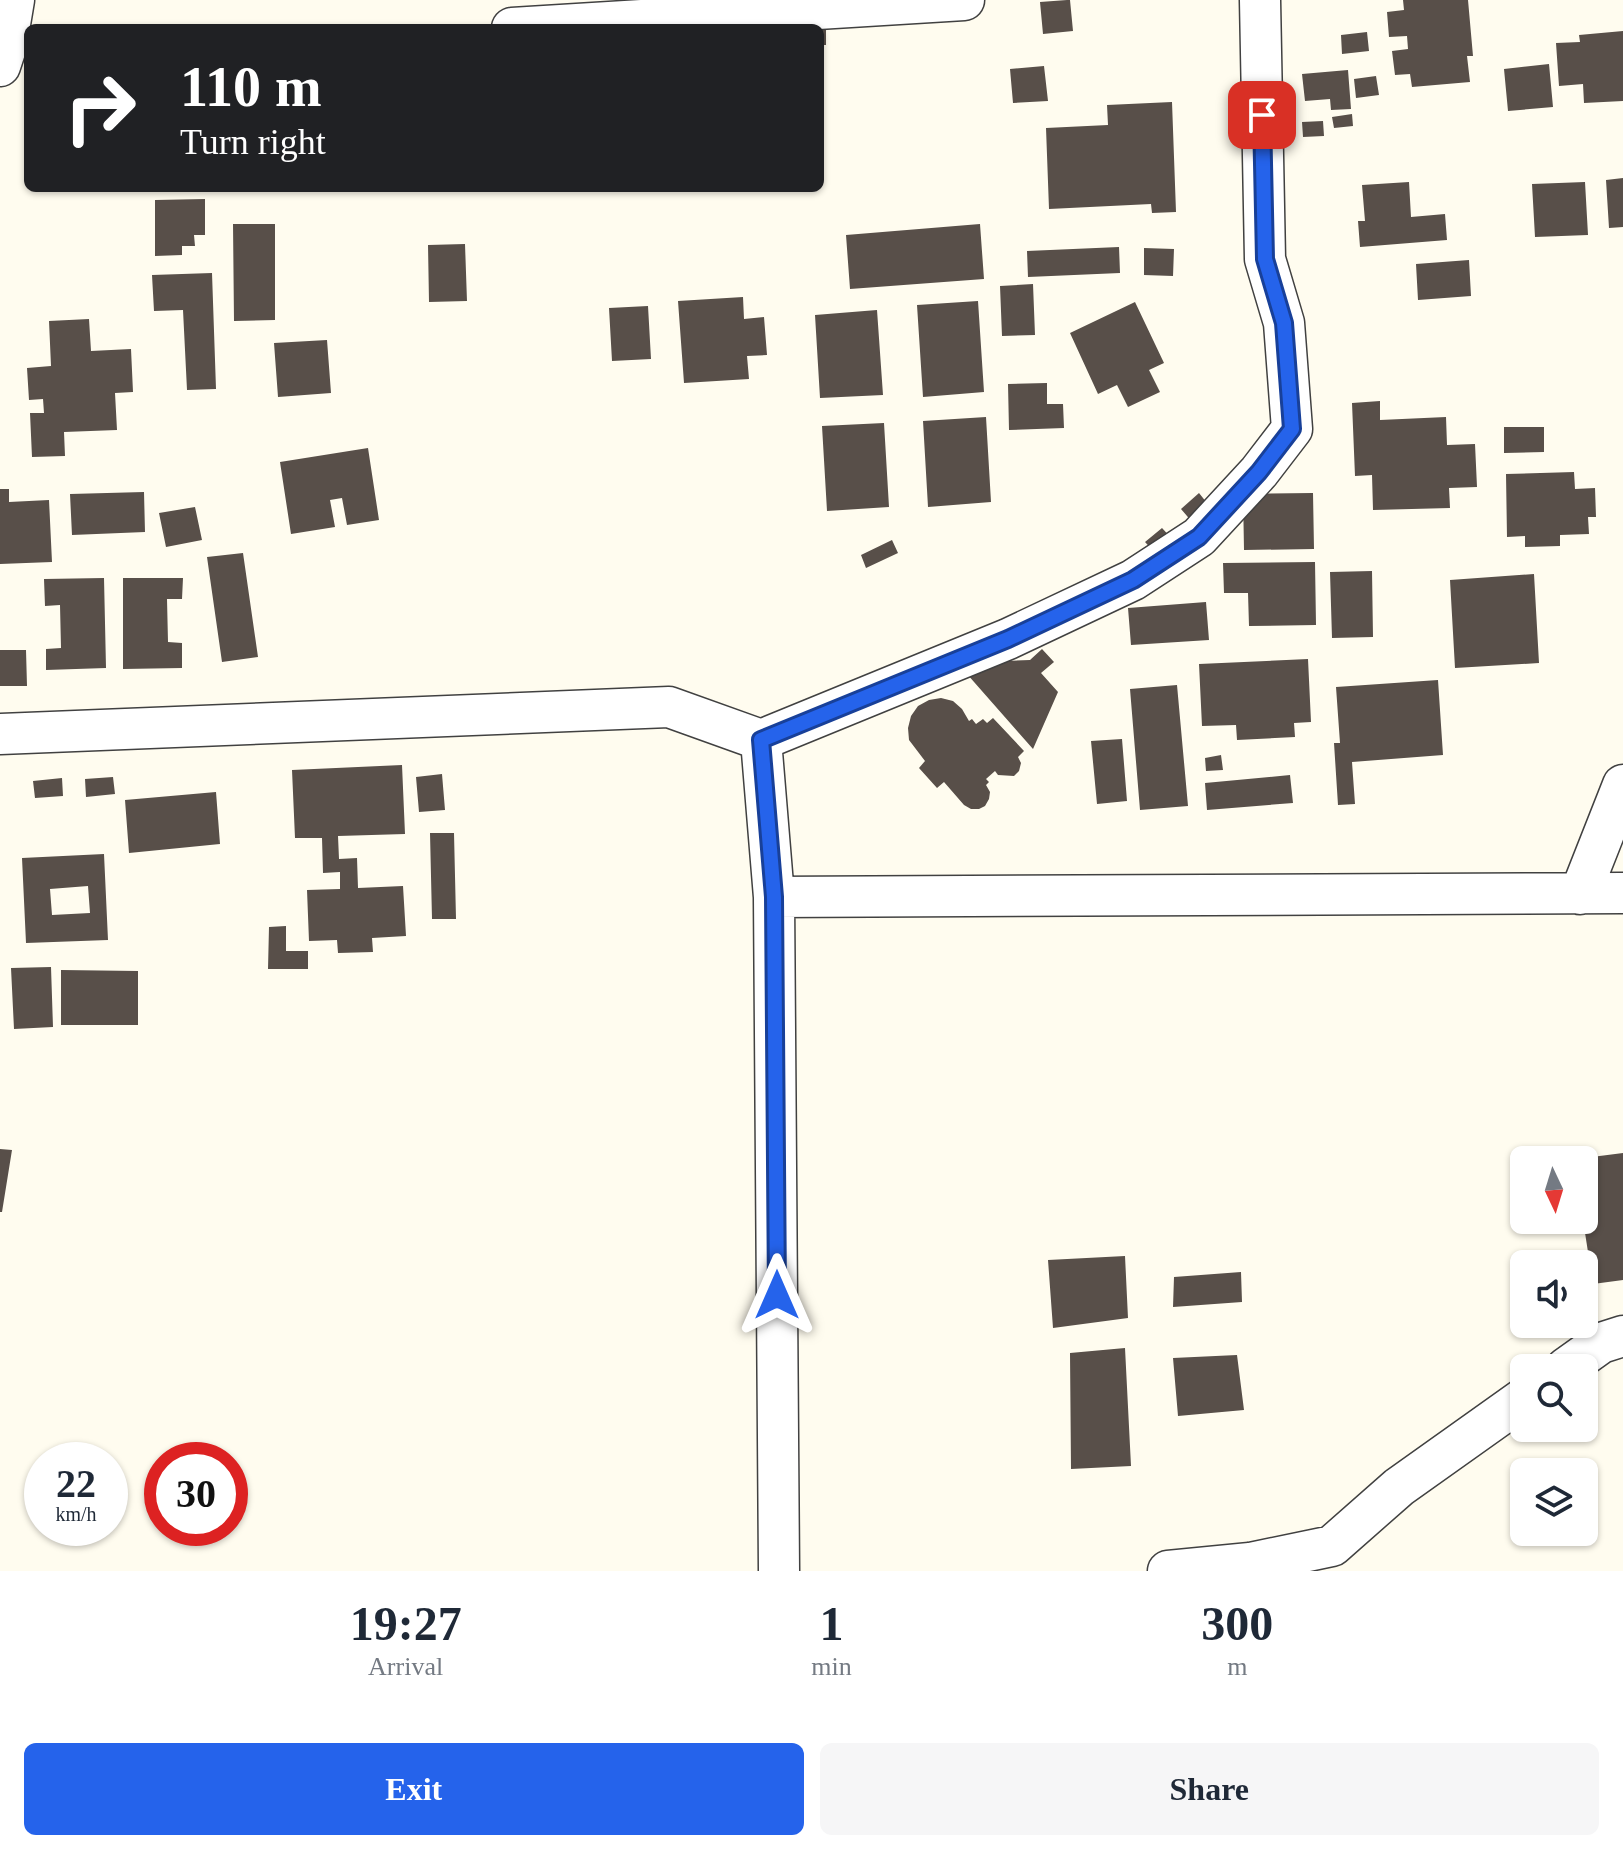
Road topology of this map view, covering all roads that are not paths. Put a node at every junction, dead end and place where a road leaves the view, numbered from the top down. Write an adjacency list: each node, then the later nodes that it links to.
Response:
1 (14, 0): 5 (street)
2 (964, 0): 4 (street)
3 (1260, 0): 7 (street)
4 (577, 24)
5 (11, 54)
6 (0, 734): 7 (street)
7 (761, 740): 11 (street)
8 (1623, 785): 10 (street)
9 (1623, 893): 10 (street)
10 (1580, 894): 11 (street)
11 (774, 897): 15 (street)
12 (1623, 1336): 13 (street)
13 (1586, 1354)
14 (1510, 1408): 16 (street)
15 (779, 1571)
16 (1168, 1571)

